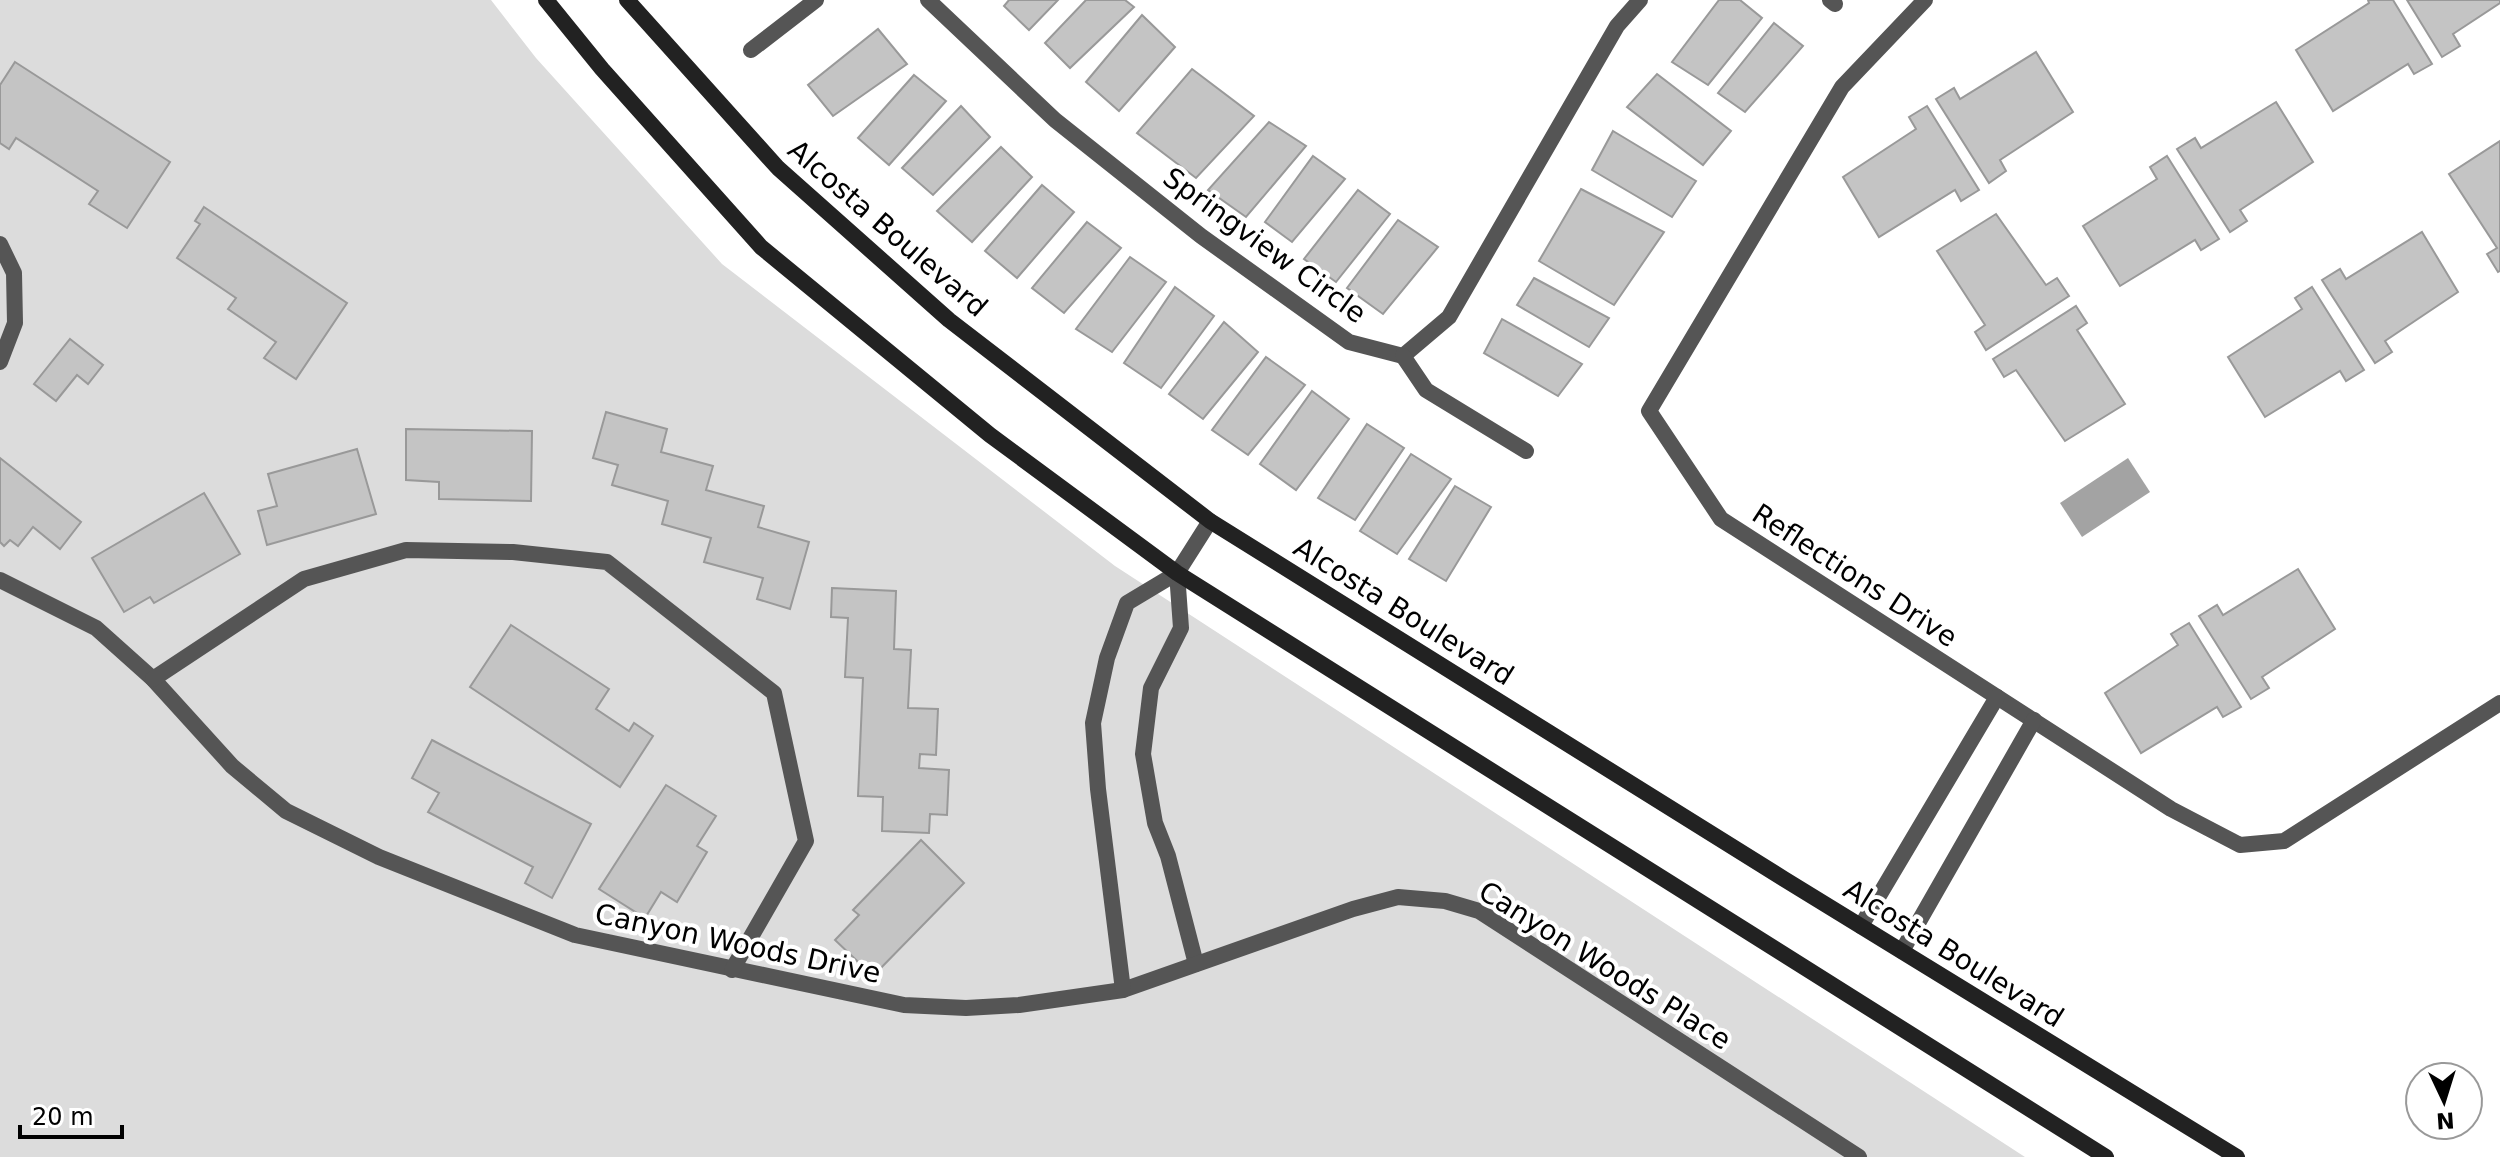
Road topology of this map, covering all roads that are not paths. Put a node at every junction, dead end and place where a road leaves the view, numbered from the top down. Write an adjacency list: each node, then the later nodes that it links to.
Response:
1 (546, 0): 13 (main road)
2 (627, 0): 12 (main road, Alcosta Boulevard)
3 (816, 0): 7 (street)
4 (928, 0): 9 (street, Springview Circle)
5 (1640, 0): 9 (street)
6 (1925, 0): 16 (street, Reflections Drive)
7 (751, 50)
8 (0, 244): 10 (street)
9 (1403, 356): 11 (street)
10 (0, 362)
11 (1526, 451)
12 (1210, 521): 13 (street); 19 (main road, Alcosta Boulevard)
13 (1177, 573): 21 (street); 23 (street); 25 (main road)
14 (0, 580): 15 (street, Canyon Woods Drive)
15 (153, 679): 22 (street, Canyon Woods Drive); 22 (street)
16 (1997, 697): 18 (street, Reflections Drive); 19 (street)
17 (2500, 703): 18 (street, Reflections Drive)
18 (2034, 720): 20 (street)
19 (1861, 926): 20 (main road, Alcosta Boulevard)
20 (1902, 951): 26 (main road, Alcosta Boulevard)
21 (1196, 964): 23 (street, Canyon Woods Place); 24 (street, Canyon Woods Place)
22 (732, 970): 23 (street, Canyon Woods Drive)
23 (1123, 990)
24 (1859, 1157)
25 (2106, 1157)
26 (2237, 1157)

